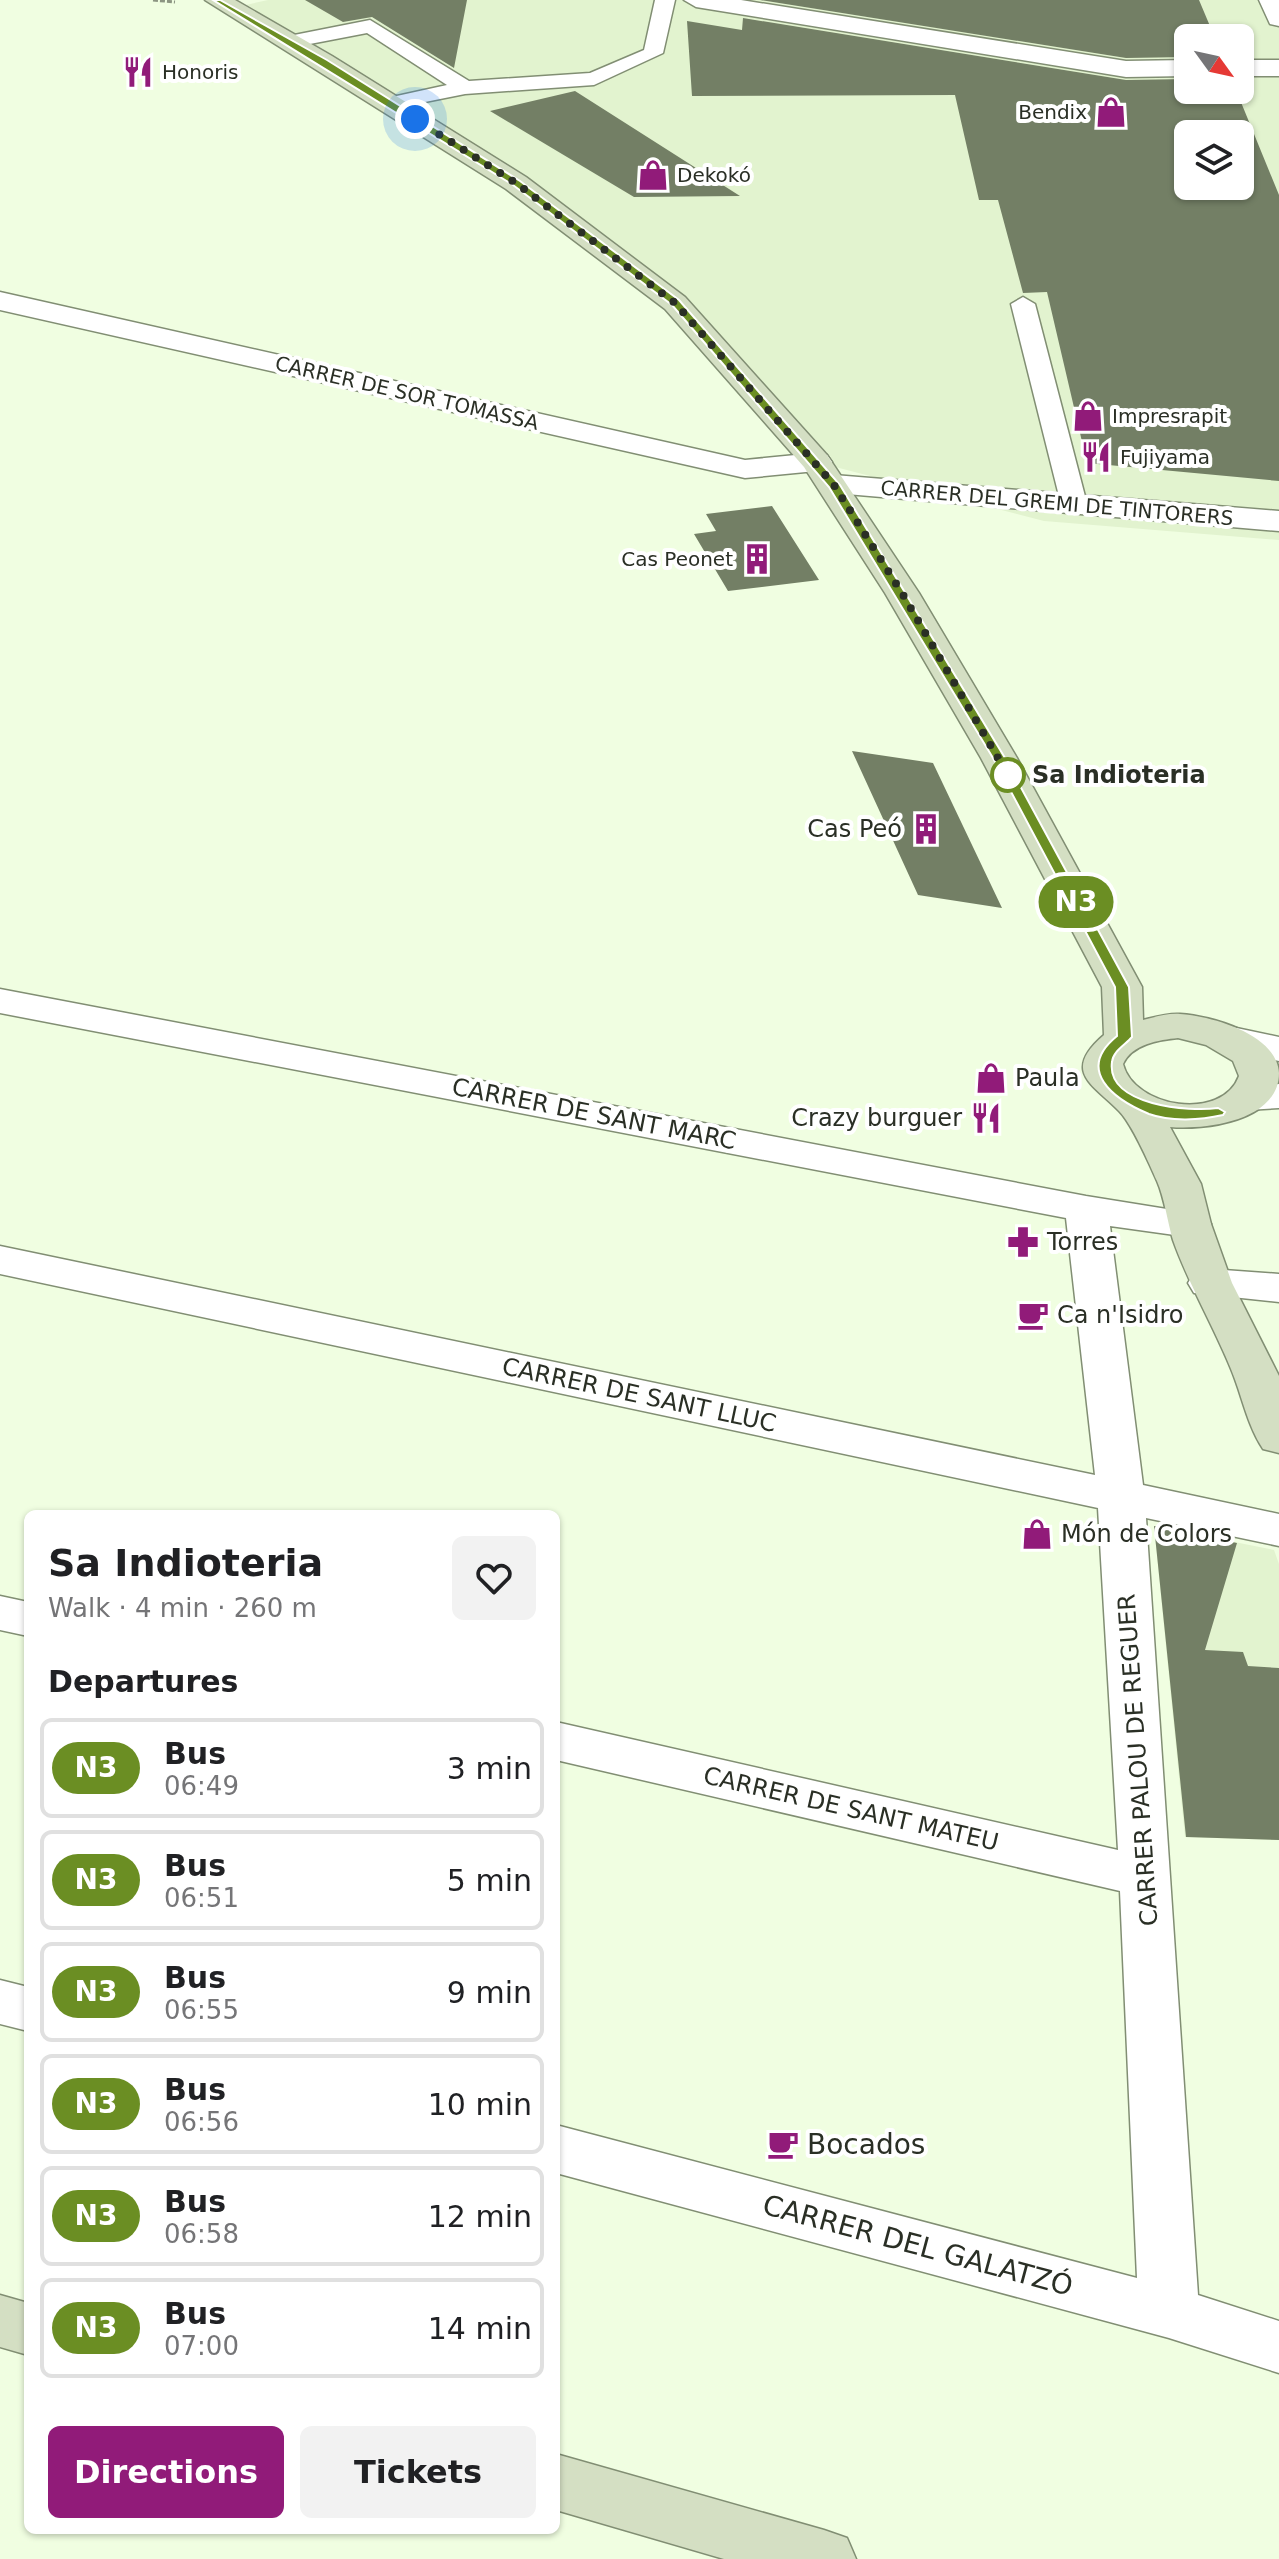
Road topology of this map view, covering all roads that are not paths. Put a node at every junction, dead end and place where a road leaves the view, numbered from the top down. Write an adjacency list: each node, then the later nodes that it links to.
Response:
1 (217, 0): 6 (main road)
2 (665, 0): 10 (lane)
3 (696, 0): 7 (street)
4 (1271, 0): 5 (street)
5 (1279, 19)
6 (289, 42): 10 (lane); 11 (main road)
7 (1174, 68)
8 (1254, 68): 9 (street)
9 (1279, 68)
10 (465, 88): 11 (lane)
11 (390, 103): 14 (main road)
12 (0, 301): 14 (street, CARRER DE SOR TOMASSA)
13 (1023, 304): 15 (lane)
14 (825, 474): 15 (street, CARRER DEL GREMI DE TINTORERS); 17 (main road)
15 (1074, 504): 16 (street, CARRER DEL GREMI DE TINTORERS)
16 (1279, 521)
17 (1122, 987): 19 (main road); 20 (main road)
18 (0, 1001): 25 (street, CARRER DE SANT MARC)
19 (1213, 1033): 20 (main road); 21 (street); 22 (main road)
20 (1124, 1037): 23 (main road)
21 (1279, 1049)
22 (1248, 1102): 23 (main road); 24 (main road)
23 (1136, 1103): 24 (main road)
24 (1185, 1204): 25 (street, CARRER DE SANT MARC); 27 (main road)
25 (1086, 1209): 30 (street, CARRER PALOU DE REGUER)
26 (0, 1260): 30 (street, CARRER DE SANT LLUC)
27 (1210, 1283): 28 (street); 29 (main road)
28 (1279, 1288)
29 (1279, 1438)
30 (1121, 1497): 31 (street, CARRER DE SANT LLUC); 35 (street, CARRER PALOU DE REGUER)
31 (1279, 1530)
32 (0, 1613): 33 (street)
33 (24, 1618)
34 (560, 1742): 35 (street, CARRER DE SANT MATEU)
35 (1146, 1877): 39 (street, CARRER PALOU DE REGUER)
36 (0, 2002): 37 (street)
37 (24, 2008)
38 (560, 2150): 39 (street, CARRER DEL GALATZÓ)
39 (1169, 2312): 42 (street, CARRER DEL GALATZÓ)
40 (0, 2321): 41 (main road)
41 (24, 2328)
42 (1279, 2347)
43 (560, 2483): 44 (main road)
44 (824, 2559)

